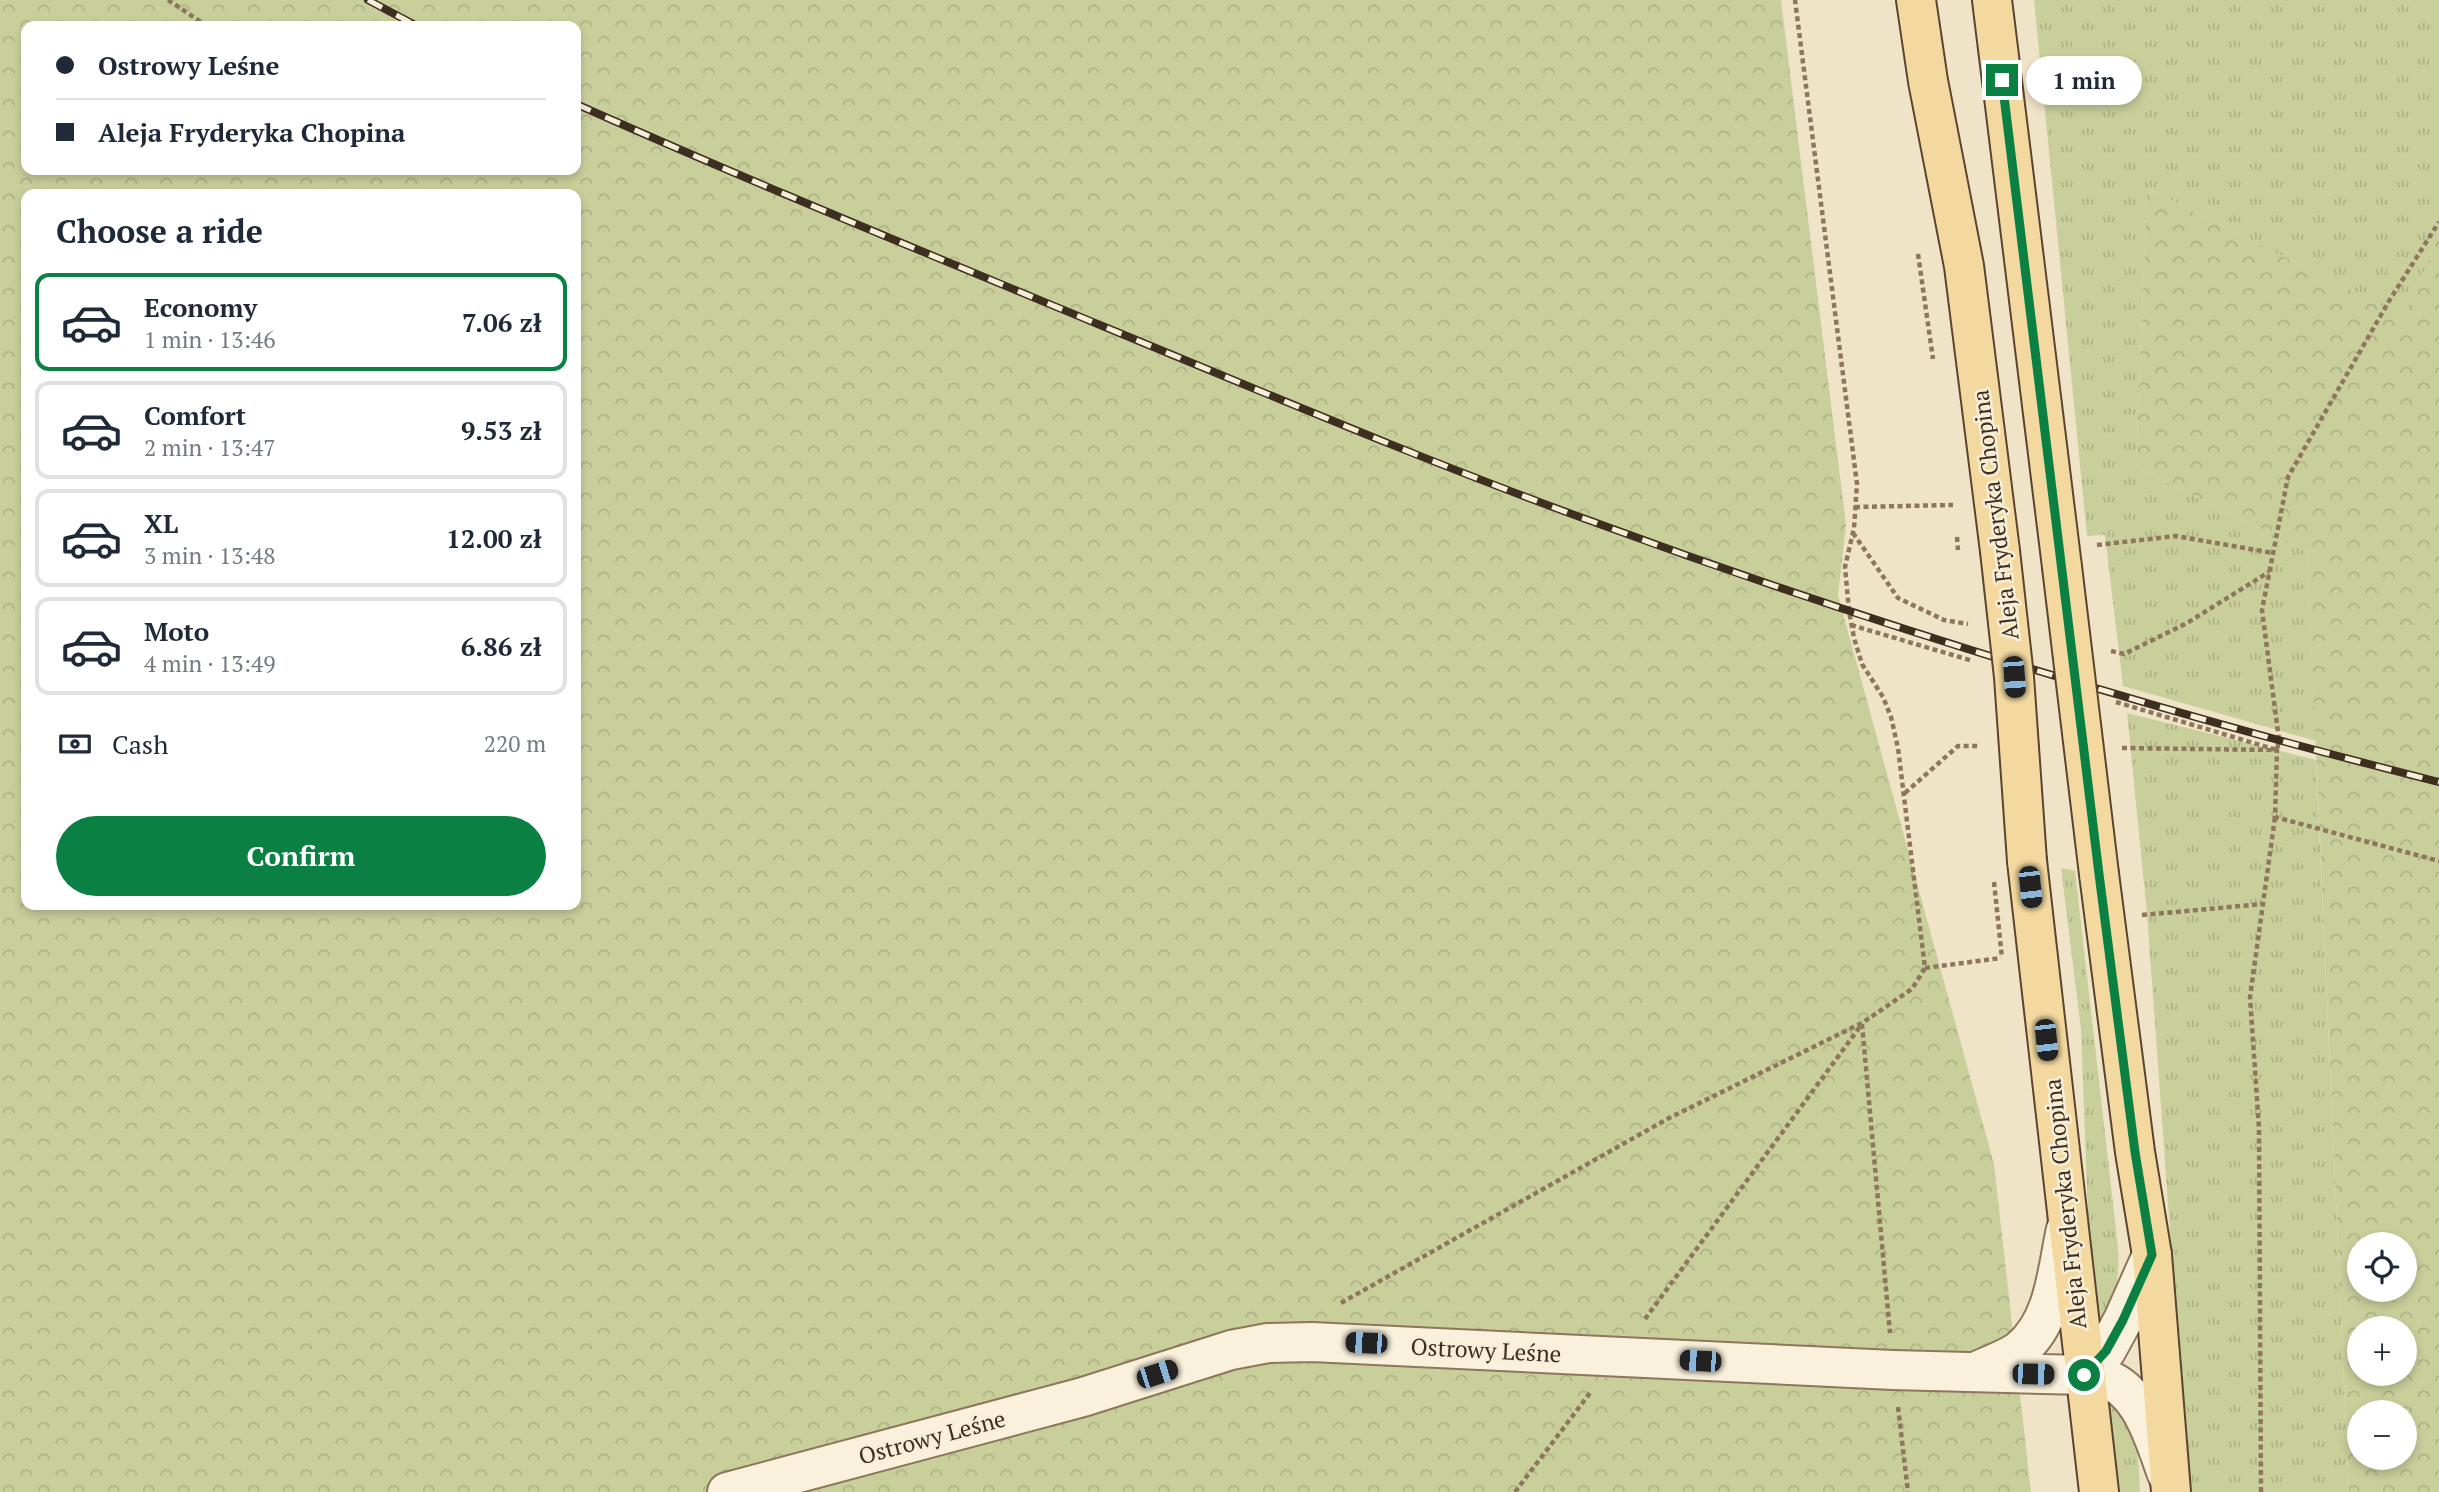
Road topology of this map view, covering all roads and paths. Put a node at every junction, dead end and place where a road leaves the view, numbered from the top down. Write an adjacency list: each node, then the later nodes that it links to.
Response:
1 (168, 0): 5 (path)
2 (1796, 0): 9 (path)
3 (1916, 0): 26 (main road, Aleja Fryderyka Chopina, bridge)
4 (1992, 0): 27 (main road, bridge)
5 (200, 21)
6 (2439, 222): 14 (path)
7 (1917, 243): 8 (path)
8 (1934, 367)
9 (1855, 507): 10 (path); 18 (path)
10 (1954, 516)
11 (1956, 526): 12 (path)
12 (1957, 537)
13 (2095, 545): 14 (path)
14 (2273, 553): 17 (path)
15 (1985, 746): 18 (path)
16 (2118, 748): 17 (path)
17 (2277, 750): 19 (path)
18 (1904, 793): 24 (path)
19 (2275, 817): 20 (path); 21 (path)
20 (2439, 861)
21 (2263, 904): 22 (path); 38 (path)
22 (2139, 915)
23 (2002, 958): 24 (path)
24 (1925, 968): 25 (path)
25 (1862, 1023): 28 (path); 29 (path); 30 (path)
26 (2067, 1224): 31 (street); 32 (main road, Aleja Fryderyka Chopina)
27 (2152, 1255): 32 (street); 33 (main road)
28 (1329, 1309)
29 (1618, 1357): 30 (street, Ostrowy Leśne); 34 (street, Ostrowy Leśne); 35 (path)
30 (1893, 1370): 31 (street, Ostrowy Leśne); 36 (path)
31 (1973, 1373): 32 (street, Ostrowy Leśne)
32 (2084, 1375): 33 (street, Ostrowy Leśne); 37 (main road, Aleja Fryderyka Chopina)
33 (2171, 1488)
34 (727, 1492)
35 (1515, 1492)
36 (1908, 1492)
37 (2099, 1492)
38 (2261, 1492)

